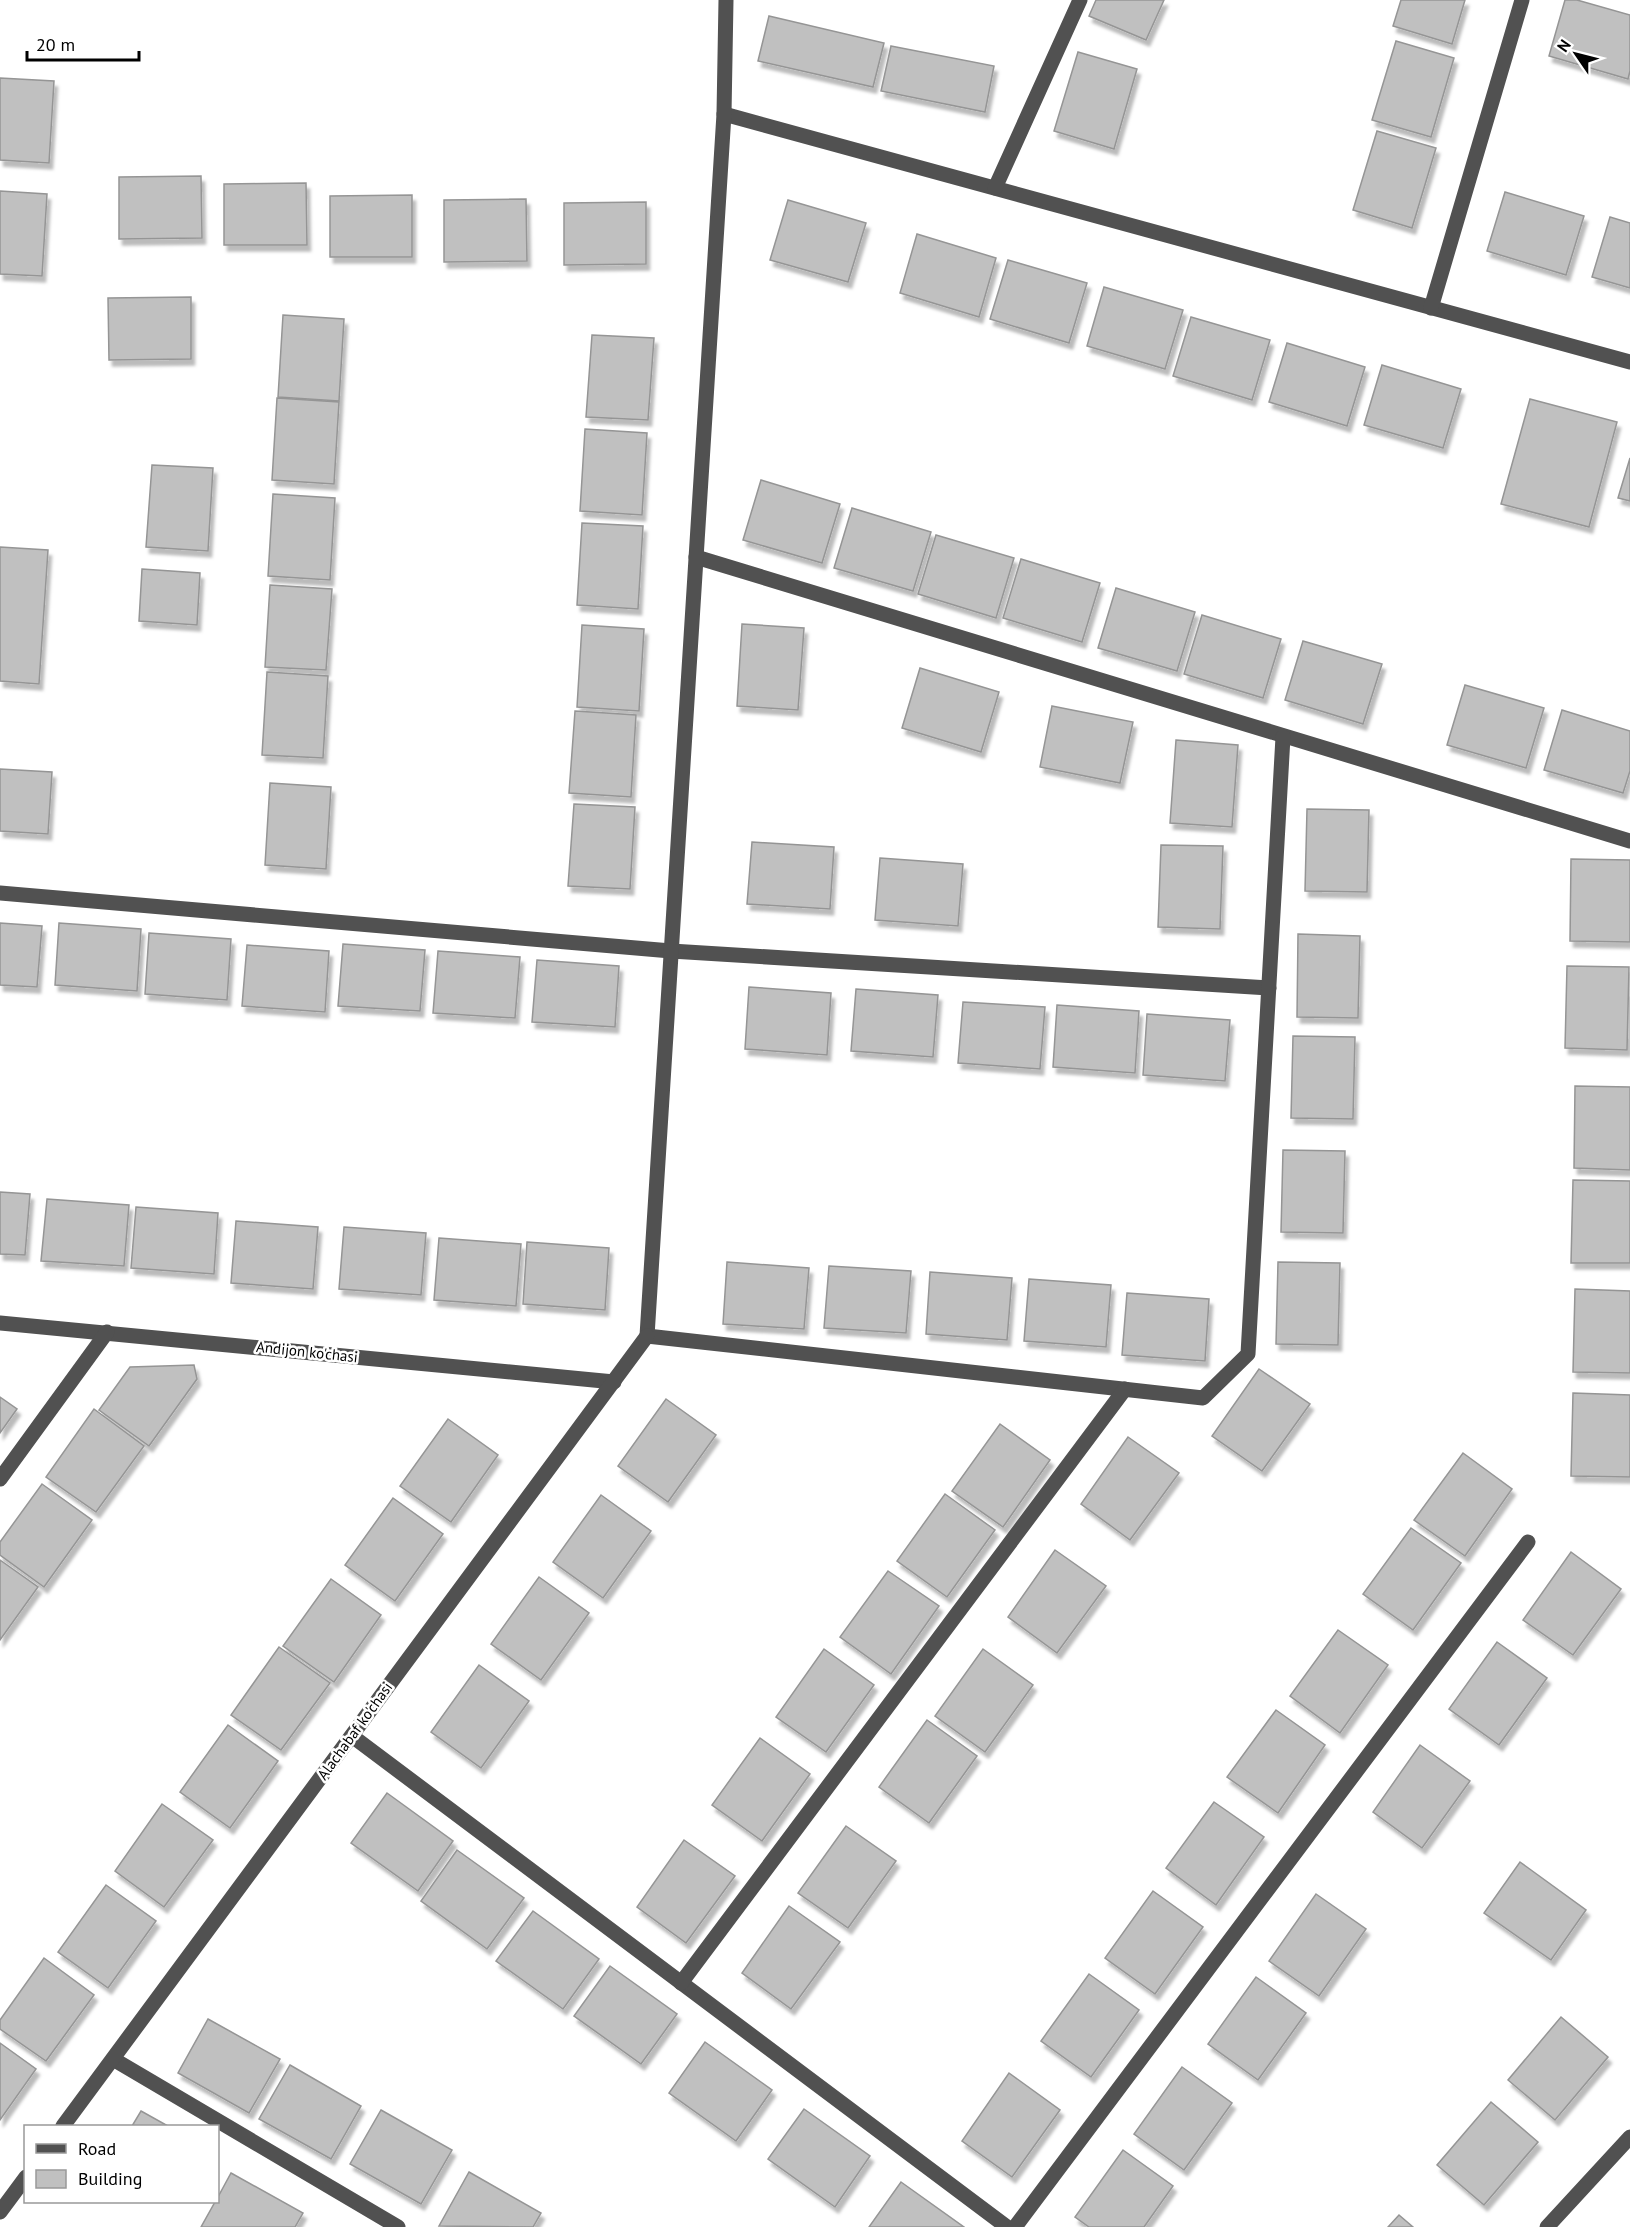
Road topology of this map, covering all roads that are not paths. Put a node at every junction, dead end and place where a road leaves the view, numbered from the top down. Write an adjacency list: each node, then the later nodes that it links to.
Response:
1 (726, 0): 4 (street)
2 (1080, 0): 5 (street)
3 (1522, 0): 6 (street)
4 (724, 114): 5 (street); 8 (street)
5 (994, 188): 6 (street)
6 (1431, 308): 7 (street)
7 (1630, 362)
8 (696, 557): 9 (street); 12 (street)
9 (1283, 737): 10 (street); 13 (street)
10 (1630, 841)
11 (0, 893): 12 (street)
12 (671, 951): 13 (street); 16 (street)
13 (1269, 988): 18 (street)
14 (0, 1323): 15 (street, Andijon ko'chasi)
15 (107, 1332): 17 (street, Andijon ko'chasi); 19 (street)
16 (647, 1336): 17 (street, Alachabaf ko'chasi); 18 (street)
17 (614, 1382): 21 (street, Alachabaf ko'chasi)
18 (1125, 1389): 22 (street)
19 (0, 1479)
20 (1528, 1542): 30 (street)
21 (352, 1736): 22 (street); 23 (street, Alachabaf ko'chasi)
22 (681, 1983): 29 (street)
23 (113, 2059): 24 (street, Alachabaf ko'chasi); 28 (street)
24 (64, 2125)
25 (1630, 2137): 31 (street)
26 (24, 2181): 27 (street)
27 (0, 2212)
28 (398, 2227)
29 (1007, 2227)
30 (1015, 2227)
31 (1546, 2227)

